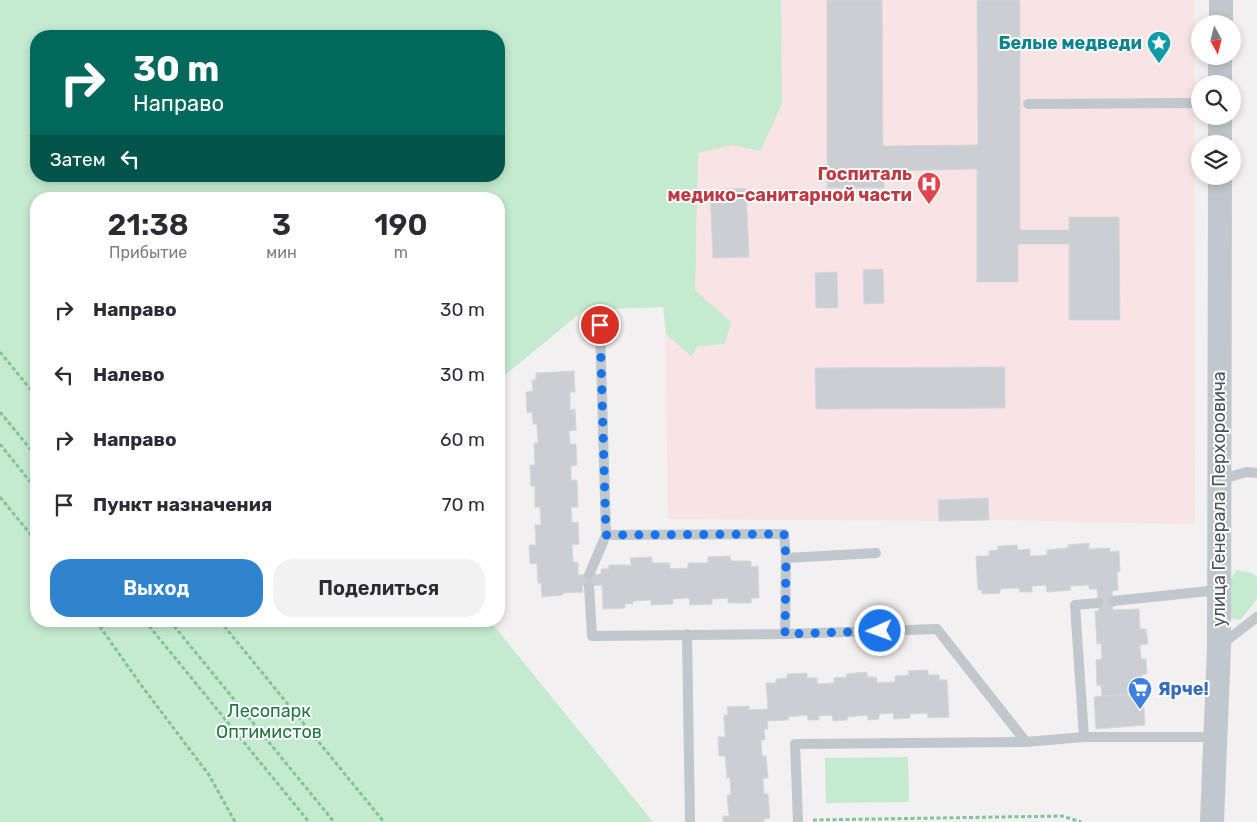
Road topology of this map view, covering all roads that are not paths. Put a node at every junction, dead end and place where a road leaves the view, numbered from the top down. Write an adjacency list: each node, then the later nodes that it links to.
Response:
1 (1221, 0): 2 (street)
2 (1221, 15)
3 (1191, 103): 4 (lane)
4 (1028, 104)
5 (1220, 185): 8 (street, улица Генерала Перхоровича)
6 (600, 325): 9 (lane)
7 (1257, 473): 8 (lane)
8 (1218, 480): 14 (street, улица Генерала Перхоровича)
9 (606, 535): 11 (lane); 12 (lane)
10 (876, 553): 11 (lane)
11 (786, 558): 19 (lane)
12 (589, 575)
13 (590, 586): 18 (lane)
14 (1219, 590): 15 (lane); 20 (street, улица Генерала Перхоровича)
15 (1113, 601)
16 (1098, 603): 21 (lane)
17 (1257, 617): 20 (lane)
18 (687, 634): 19 (lane); 25 (lane)
19 (785, 634): 23 (lane)
20 (1219, 646): 22 (street, улица Генерала Перхоровича)
21 (1084, 737): 22 (lane); 23 (lane)
22 (1215, 737): 26 (street, улица Генерала Перхоровича)
23 (1026, 742): 24 (lane)
24 (798, 821)
25 (690, 822)
26 (1212, 822)

